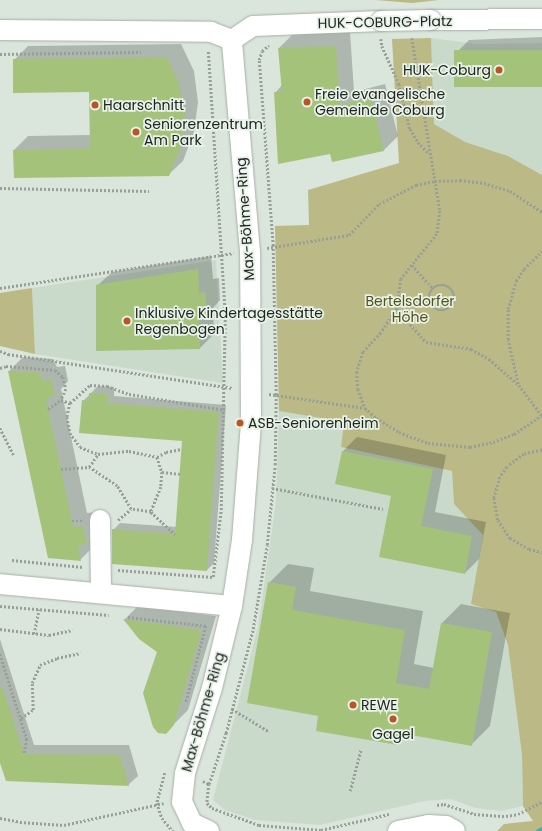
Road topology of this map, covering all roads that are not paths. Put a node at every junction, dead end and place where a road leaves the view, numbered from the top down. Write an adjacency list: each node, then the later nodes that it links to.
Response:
1 (542, 19): 3 (street, HUK-COBURG-Platz, bridge)
2 (0, 30): 3 (street)
3 (232, 40): 7 (street, Max-Böhme-Ring)
4 (100, 520): 6 (street)
5 (0, 584): 6 (street)
6 (101, 592): 7 (street)
7 (232, 606): 9 (street, Max-Böhme-Ring)
8 (397, 822): 10 (street)
9 (209, 831)
10 (455, 831)

